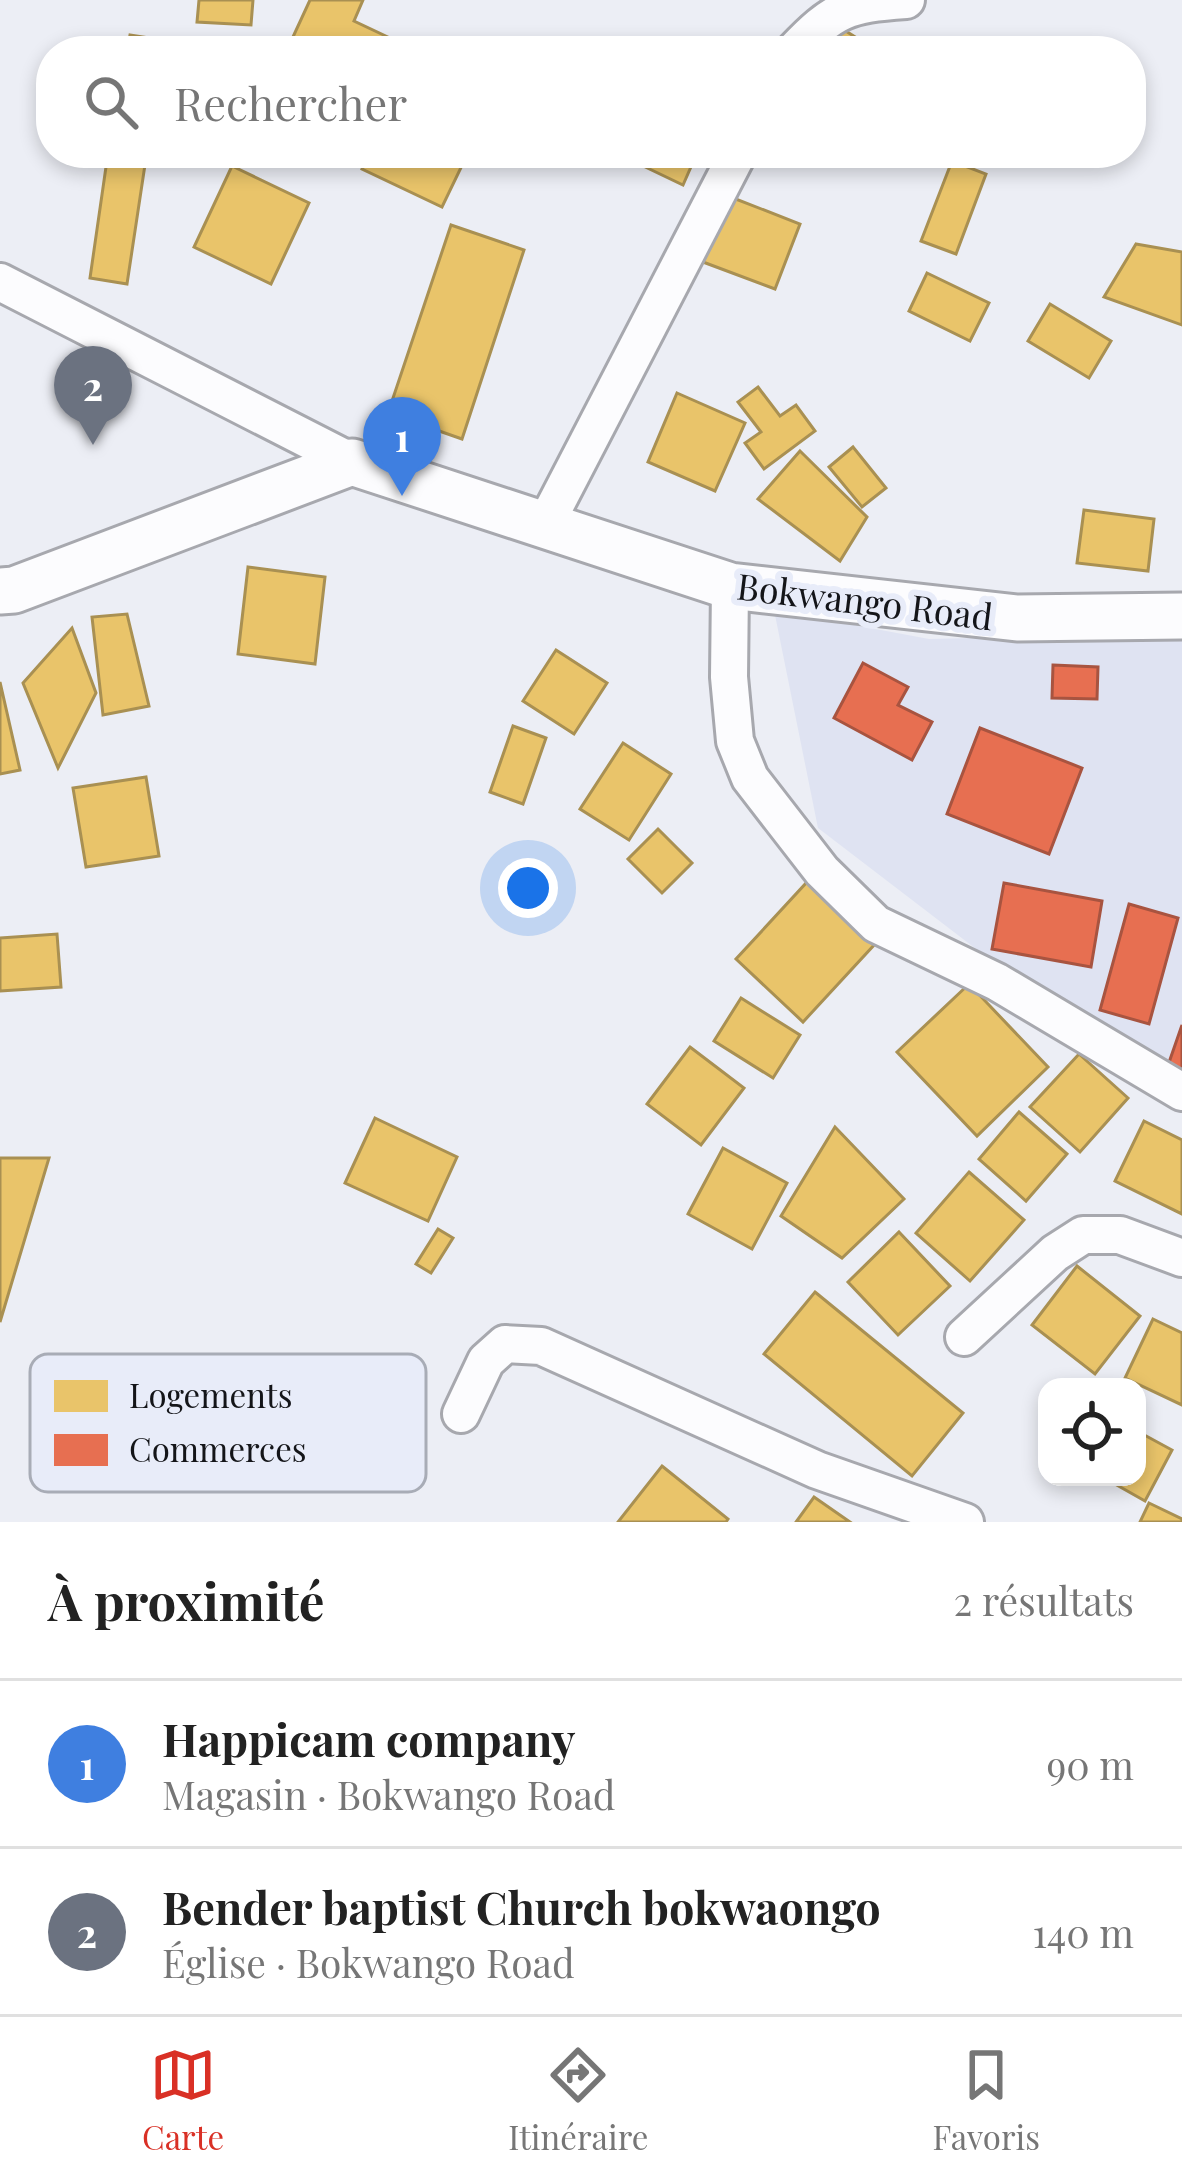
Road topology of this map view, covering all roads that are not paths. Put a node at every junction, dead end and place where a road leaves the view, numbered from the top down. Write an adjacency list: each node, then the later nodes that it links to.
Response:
1 (906, 0): 2 (street)
2 (808, 36)
3 (730, 168): 6 (street)
4 (0, 282): 5 (street)
5 (352, 462): 6 (street, Bokwango Road); 8 (street)
6 (544, 525): 7 (street, Bokwango Road)
7 (730, 586): 9 (street, Bokwango Road); 10 (street)
8 (0, 592)
9 (1182, 616)
10 (1182, 1092)
11 (1182, 1258): 12 (street)
12 (964, 1337)
13 (461, 1414): 14 (street)
14 (965, 1522)

